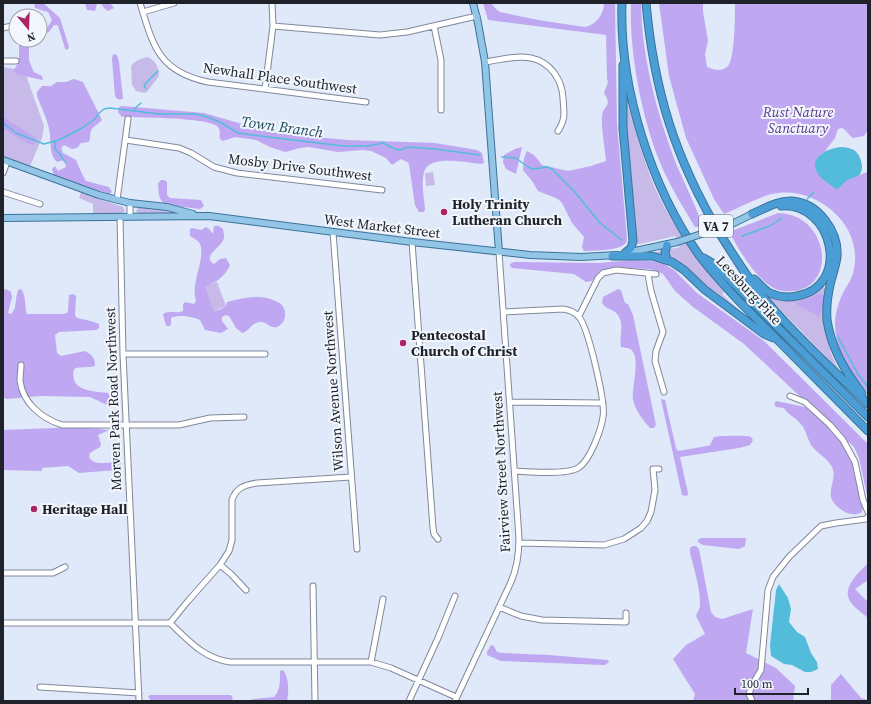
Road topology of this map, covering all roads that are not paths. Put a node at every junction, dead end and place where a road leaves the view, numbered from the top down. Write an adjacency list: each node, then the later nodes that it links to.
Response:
1 (140, 3): 7 (street, Newhall Place Southwest)
2 (174, 3): 7 (street)
3 (272, 3): 9 (street)
4 (473, 3): 8 (main road)
5 (622, 3): 11 (highway, Leesburg Pike / VA 7)
6 (646, 3): 41 (highway, Leesburg Pike / VA 7)
7 (143, 12): 15 (street, Newhall Place Southwest)
8 (477, 16): 10 (street); 14 (main road)
9 (273, 26): 10 (street); 15 (street)
10 (434, 26): 17 (street)
11 (622, 47): 37 (highway); 38 (highway, Leesburg Pike / VA 7)
12 (3, 61): 13 (street)
13 (16, 61)
14 (485, 62): 19 (street); 36 (main road)
15 (265, 89): 16 (street, Newhall Place Southwest)
16 (366, 102)
17 (441, 110)
18 (128, 119): 20 (street)
19 (558, 131)
20 (126, 140): 23 (street, Mosby Drive Southwest); 25 (street)
21 (4, 162): 22 (street); 25 (main road)
22 (3, 173)
23 (382, 190)
24 (3, 192): 27 (street)
25 (117, 200): 26 (main road)
26 (130, 203): 29 (street); 30 (main road)
27 (40, 204)
28 (752, 214): 35 (main road, West Market Street, bridge); 41 (highway); 52 (highway)
29 (130, 216): 30 (main road, West Market Street); 31 (main road, West Market Street)
30 (200, 216): 33 (main road, West Market Street)
31 (120, 217): 32 (main road, West Market Street); 47 (street, Morven Park Road Northwest)
32 (3, 218)
33 (333, 232): 34 (main road, West Market Street); 62 (street, Wilson Avenue Northwest)
34 (412, 242): 36 (main road, West Market Street); 65 (street)
35 (667, 245): 37 (main road, West Market Street); 40 (highway)
36 (499, 252): 39 (main road, West Market Street); 44 (street, Fairview Street Northwest)
37 (625, 253): 39 (main road, West Market Street)
38 (699, 255): 46 (highway, Leesburg Pike / VA 7); 57 (highway)
39 (612, 256): 40 (highway)
40 (667, 260): 46 (highway)
41 (744, 271): 55 (highway, Leesburg Pike / VA 7)
42 (648, 274): 43 (street); 45 (street); 50 (street)
43 (656, 274)
44 (504, 312): 45 (street); 53 (street, Fairview Street Northwest)
45 (579, 316): 54 (street)
46 (780, 341): 59 (highway, Leesburg Pike / VA 7)
47 (123, 354): 48 (street); 58 (street, Morven Park Road Northwest)
48 (265, 354)
49 (21, 365): 58 (street)
50 (664, 392)
51 (790, 396): 63 (street)
52 (868, 399)
53 (510, 402): 54 (street); 61 (street, Fairview Street Northwest)
54 (603, 403): 61 (street)
55 (868, 404)
56 (244, 417): 58 (street)
57 (868, 417)
58 (126, 425): 78 (street, Morven Park Road Northwest)
59 (868, 431)
60 (659, 469): 66 (street)
61 (515, 472): 66 (street, Fairview Street Northwest)
62 (351, 477): 67 (street, Wilson Avenue Northwest); 68 (street)
63 (868, 512)
64 (868, 517): 89 (street)
65 (438, 539)
66 (519, 543): 75 (street, Fairview Street Northwest)
67 (357, 549)
68 (220, 565): 72 (street); 79 (street)
69 (65, 567): 70 (street)
70 (3, 573)
71 (313, 586): 80 (street)
72 (246, 590)
73 (454, 596): 82 (street)
74 (383, 599): 81 (street)
75 (499, 607): 76 (street); 85 (street, Fairview Street Northwest)
76 (626, 613)
77 (3, 623): 78 (street)
78 (136, 623): 79 (street); 84 (street, Morven Park Road Northwest)
79 (170, 623): 80 (street)
80 (315, 662): 81 (street); 87 (street)
81 (371, 662): 82 (street)
82 (419, 681): 85 (street); 88 (street)
83 (40, 687): 84 (street)
84 (139, 693): 86 (street, Morven Park Road Northwest)
85 (456, 699)
86 (139, 701)
87 (315, 701)
88 (409, 701)
89 (752, 701)

